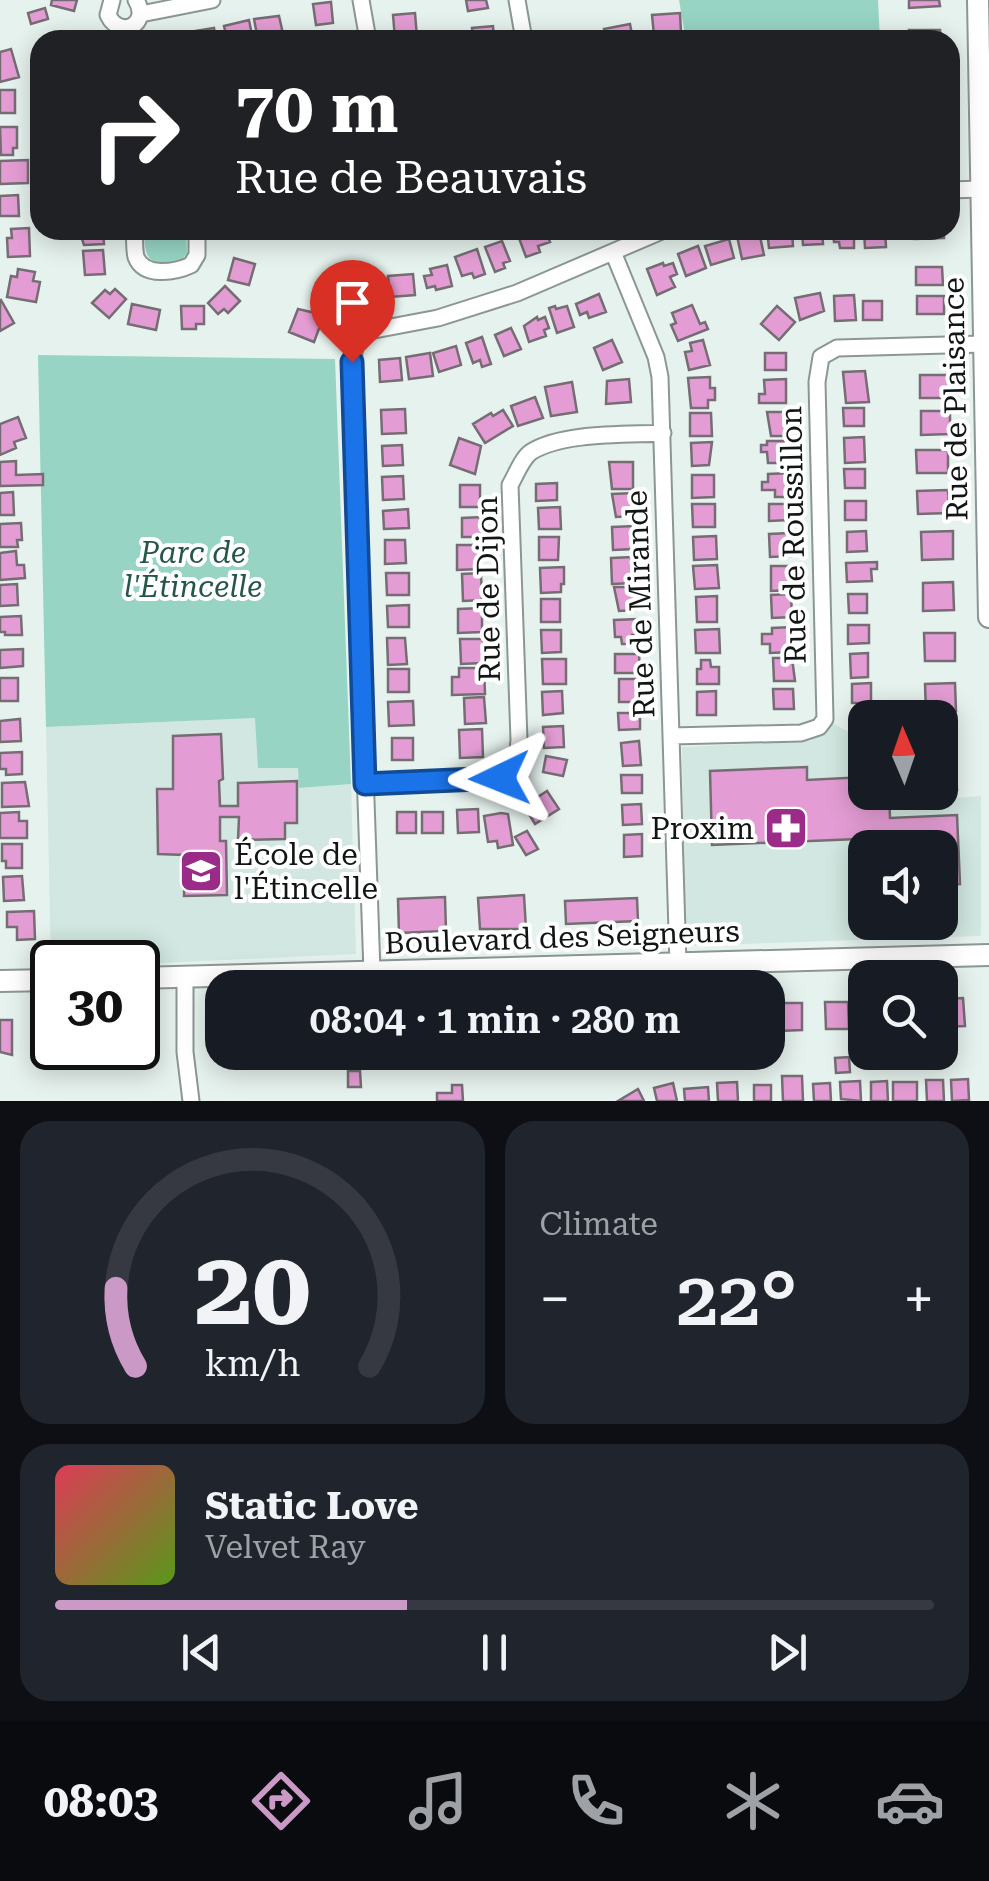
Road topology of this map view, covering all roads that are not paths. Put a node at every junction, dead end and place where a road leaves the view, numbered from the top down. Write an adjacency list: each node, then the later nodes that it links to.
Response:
1 (112, 0): 5 (street)
2 (212, 0): 5 (street)
3 (361, 0): 7 (street)
4 (517, 0): 8 (street)
5 (139, 7)
6 (981, 12): 9 (street, Rue de Plaisance)
7 (366, 30)
8 (522, 30)
9 (981, 189): 10 (street); 15 (street, Rue de Plaisance)
10 (960, 190)
11 (135, 240): 12 (street)
12 (197, 240)
13 (641, 240): 14 (street)
14 (613, 252): 16 (street, Rue de Mirande); 19 (street)
15 (984, 344): 17 (street, Rue de Plaisance); 18 (street, Rue de Roussillon)
16 (663, 434): 18 (street, Rue de Mirande); 19 (street, Rue de Dijon)
17 (989, 617)
18 (672, 736): 21 (street, Rue de Mirande)
19 (365, 784): 22 (street)
20 (989, 956): 21 (street, Boulevard des Seigneurs)
21 (678, 964): 23 (street, Boulevard des Seigneurs)
22 (372, 970)
23 (448, 970)
24 (185, 976): 25 (street, Boulevard des Seigneurs); 26 (street, Boulevard des Seigneurs); 29 (street)
25 (205, 976)
26 (160, 977)
27 (30, 980): 28 (street)
28 (0, 981)
29 (190, 1101)

